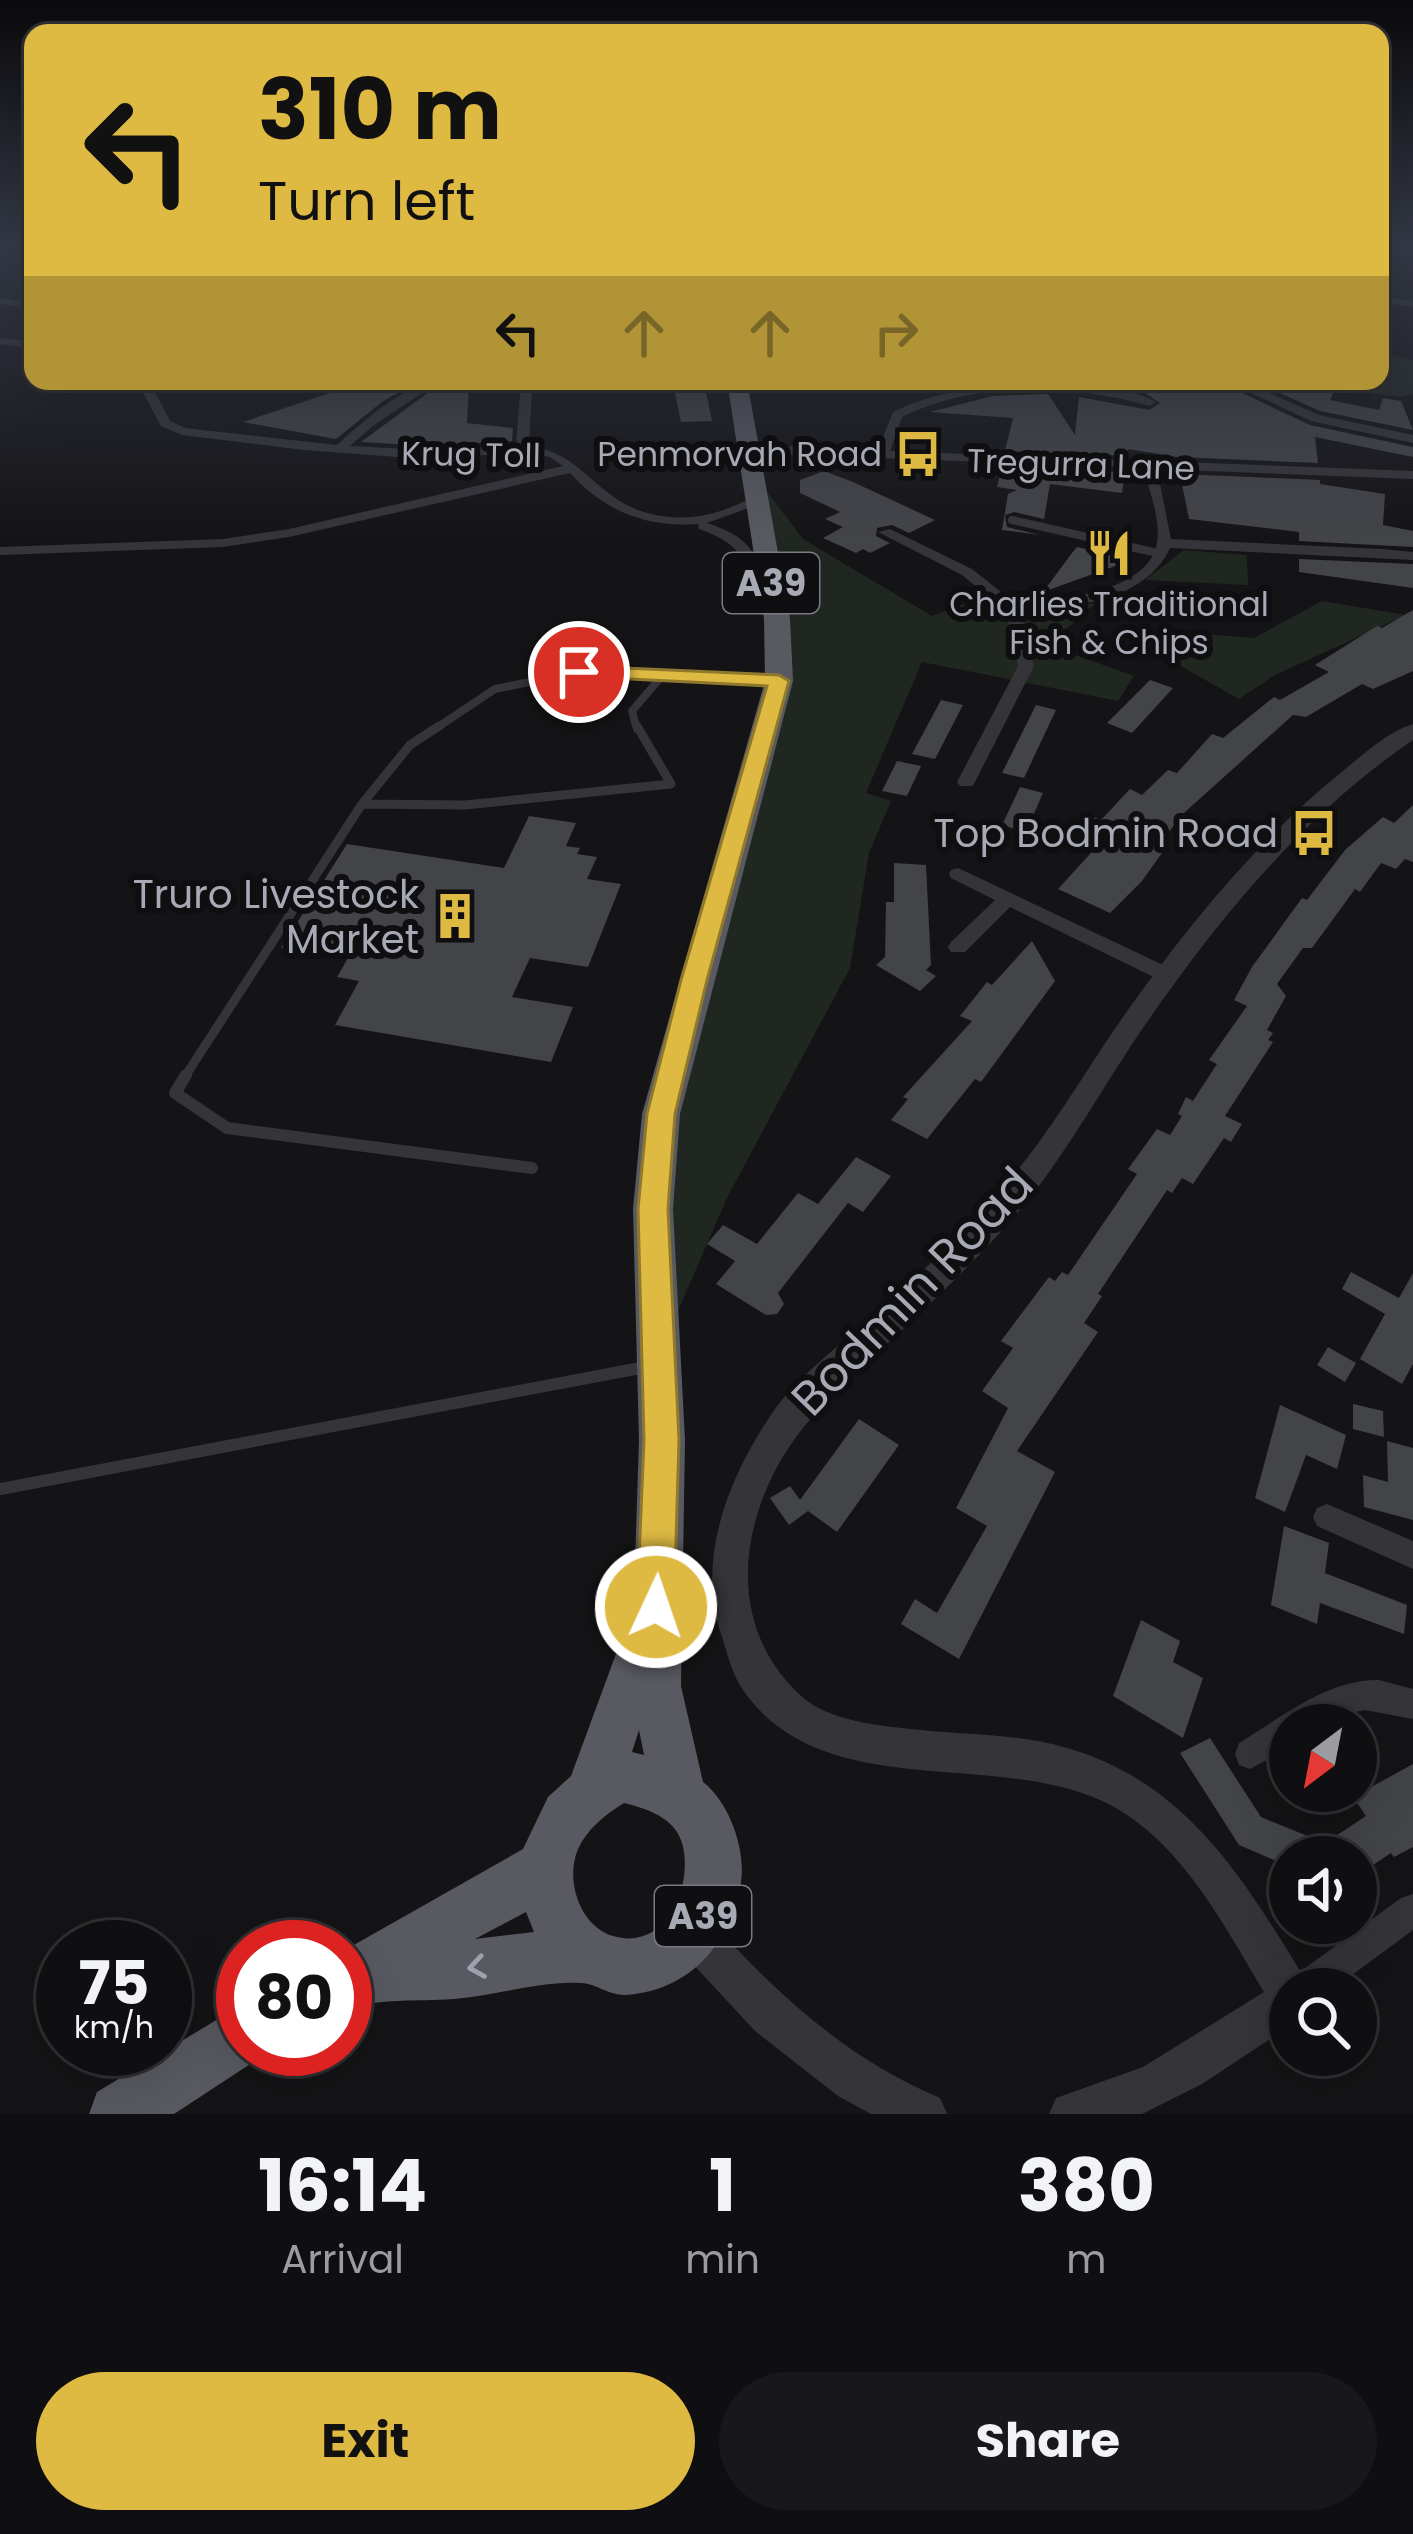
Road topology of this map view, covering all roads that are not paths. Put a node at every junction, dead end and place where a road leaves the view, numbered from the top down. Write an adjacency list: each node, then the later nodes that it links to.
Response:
1 (148, 390): 10 (street, Krug Toll)
2 (420, 390): 10 (street)
3 (526, 390): 12 (street)
4 (739, 390): 11 (highway, A39)
5 (1040, 390): 13 (street)
6 (1109, 390): 8 (street)
7 (1252, 390): 9 (street)
8 (1150, 401)
9 (1413, 439)
10 (341, 448): 12 (street, Krug Toll)
11 (750, 449): 13 (street, Tregurra Lane); 17 (highway, A39)
12 (521, 450): 15 (street, Krug Toll)
13 (882, 456): 14 (street, Tregurra Lane)
14 (1150, 467): 16 (street, Tregurra Lane); 21 (street)
15 (573, 468): 19 (street, Krug Toll); 22 (street)
16 (1413, 475)
17 (760, 517): 19 (street, Krug Toll); 19 (street); 25 (highway, A39)
18 (1012, 520): 21 (lane)
19 (708, 525): 25 (street)
20 (885, 532): 24 (street)
21 (1163, 548): 23 (street); 24 (street)
22 (0, 551)
23 (1413, 556)
24 (1013, 608): 29 (street)
25 (777, 619): 27 (highway, A39)
26 (663, 674): 27 (lane); 30 (lane); 30 (lane)
27 (779, 681): 36 (highway, A39)
28 (1413, 730): 34 (street, Bodmin Road)
29 (966, 782)
30 (362, 804): 35 (lane)
31 (958, 874): 32 (street)
32 (1007, 898): 33 (street); 34 (street)
33 (958, 947)
34 (1169, 976): 51 (street, Bodmin Road)
35 (532, 1168)
36 (657, 1365): 37 (lane); 40 (highway, A39)
37 (0, 1490)
38 (1327, 1517): 39 (street)
39 (1413, 1555)
40 (656, 1607): 45 (highway, A39); 46 (highway, A39)
41 (1331, 1704): 42 (street)
42 (1413, 1704)
43 (1269, 1742): 44 (street)
44 (1250, 1754)
45 (593, 1786): 46 (highway); 47 (highway, A39)
46 (678, 1790): 49 (highway, A39)
47 (547, 1866): 50 (highway); 53 (highway, A39)
48 (1413, 1910): 52 (street)
49 (693, 1934): 50 (highway, A39); 58 (street)
50 (586, 1954): 54 (highway, A39, one-way to 54)
51 (1273, 1968)
52 (1334, 1968)
53 (372, 1969)
54 (372, 1977)
55 (1269, 2011): 59 (street, Bodmin Road)
56 (216, 2051): 57 (highway)
57 (118, 2114)
58 (924, 2114)
59 (1072, 2114)

